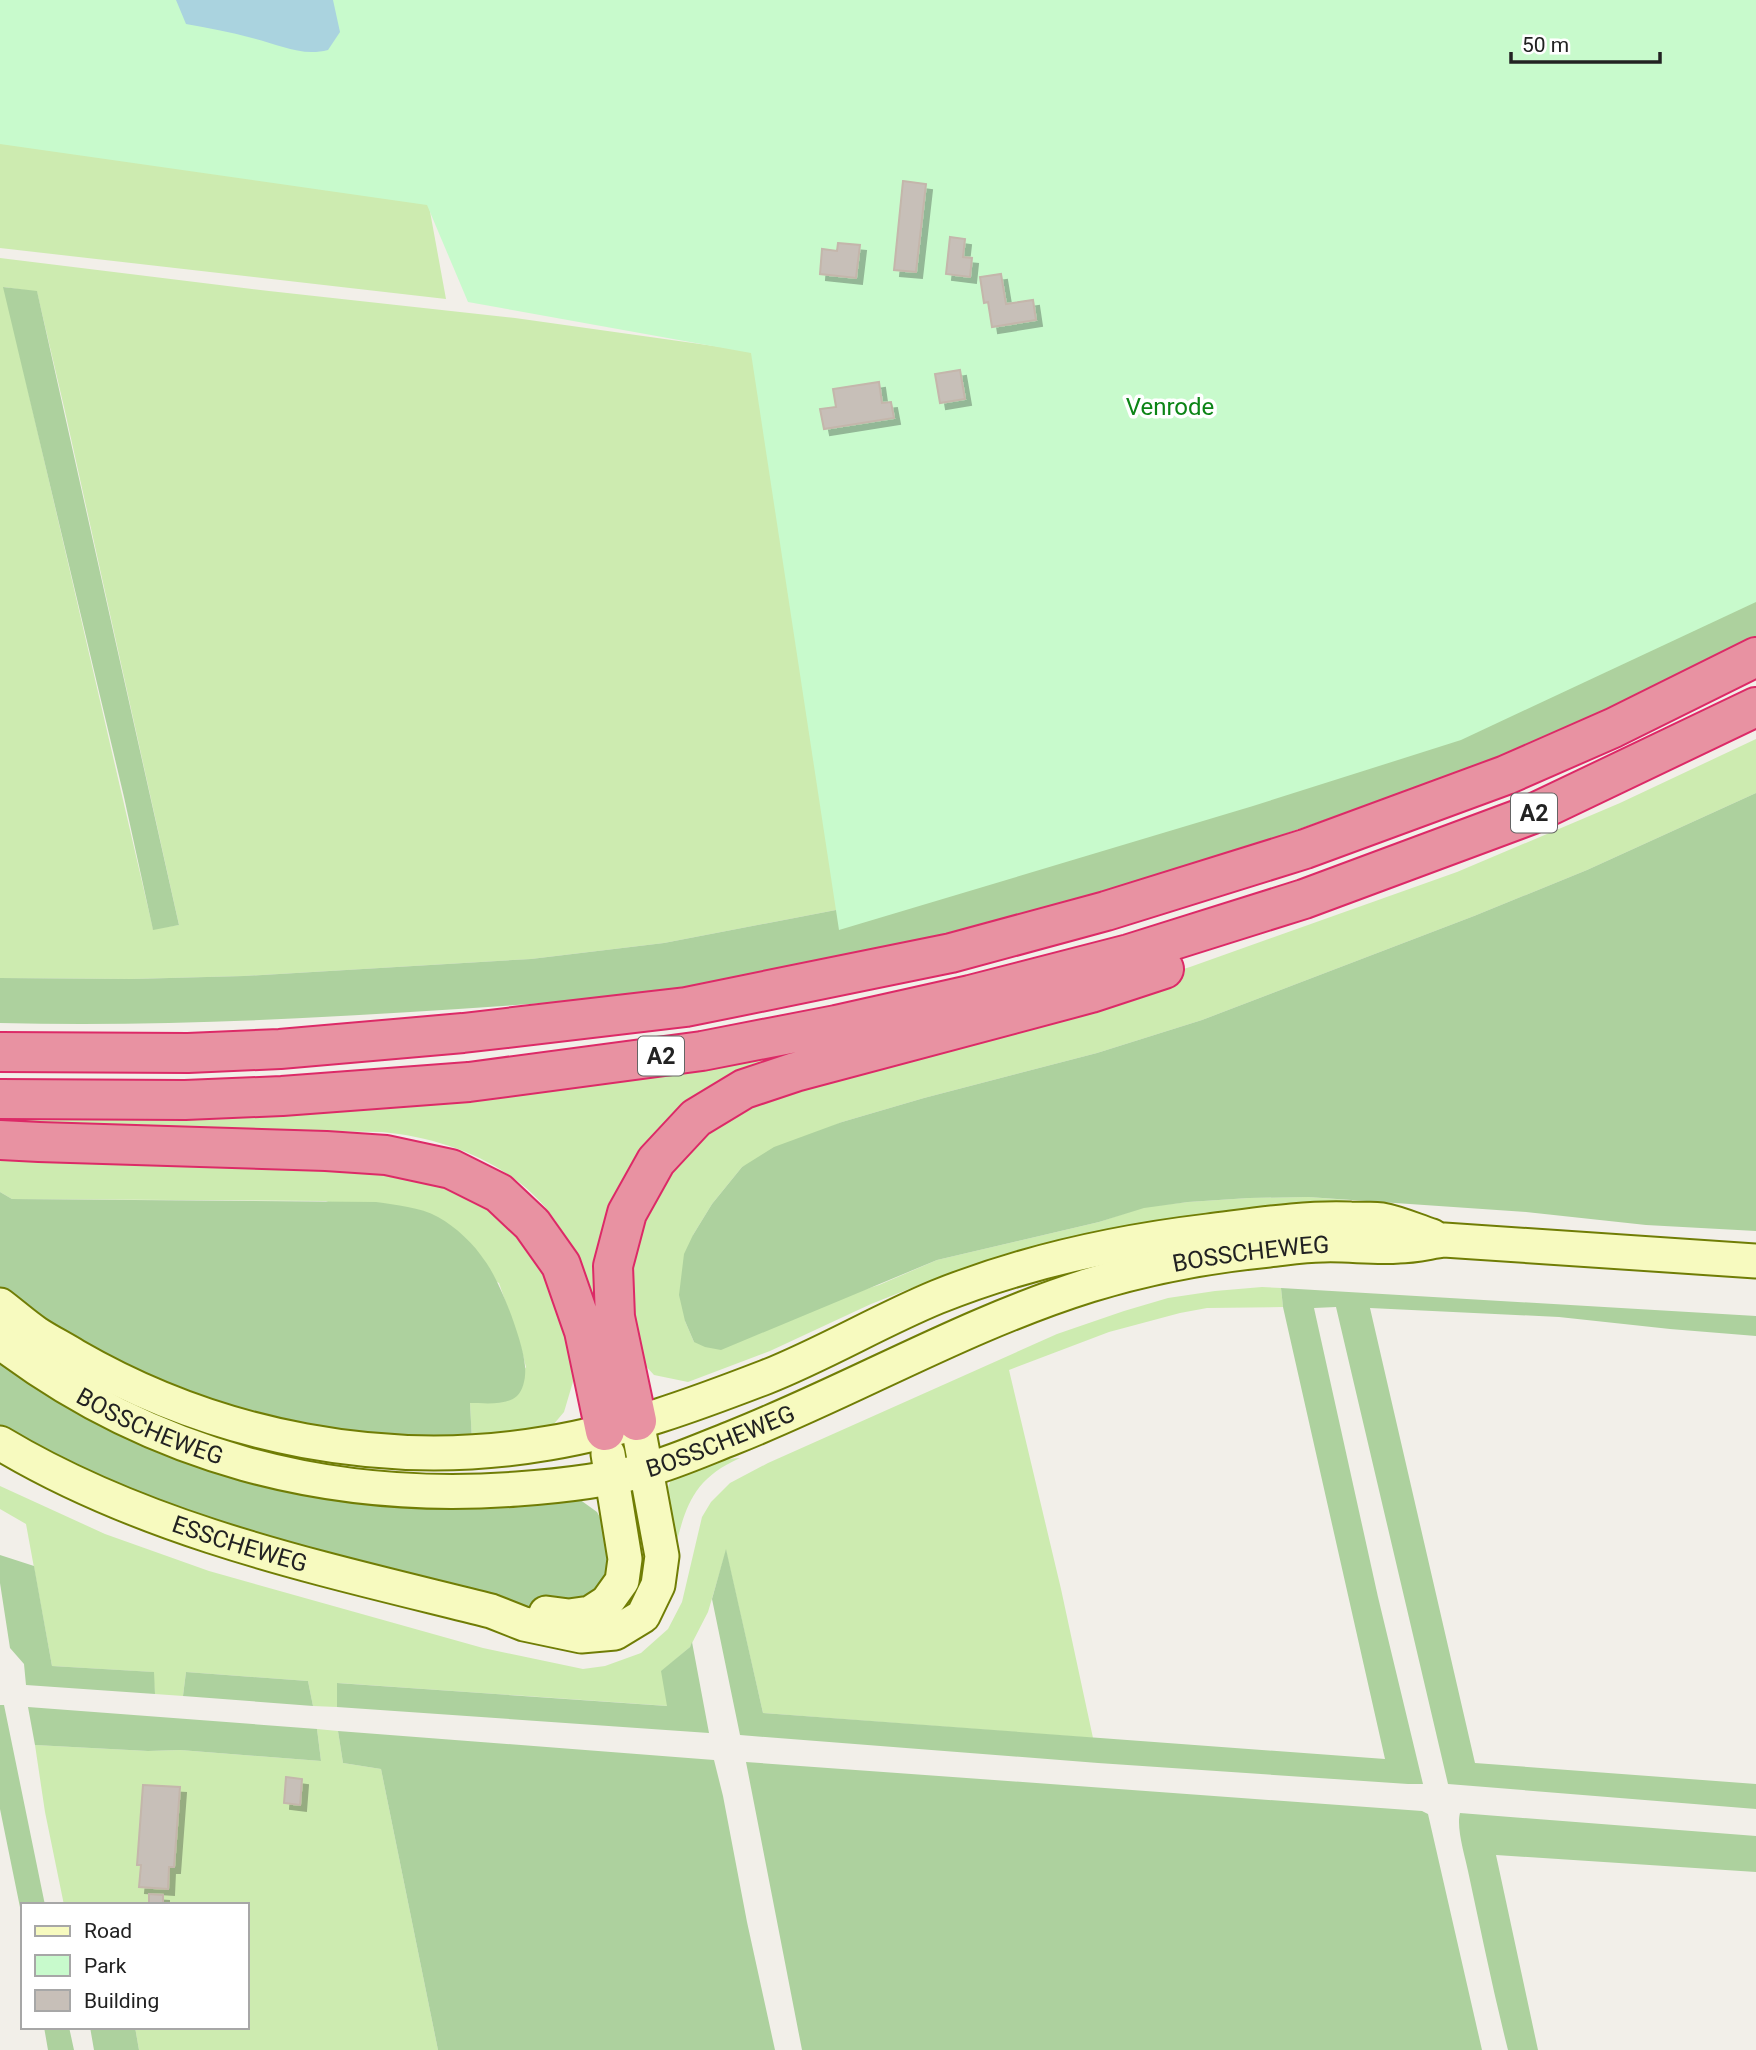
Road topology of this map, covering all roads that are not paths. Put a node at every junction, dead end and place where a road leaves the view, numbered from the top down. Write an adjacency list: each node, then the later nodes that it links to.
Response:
1 (1756, 657): 4 (highway, A2)
2 (1756, 707): 3 (highway, A2)
3 (1304, 899): 5 (highway, A2); 11 (highway, A2)
4 (0, 1052)
5 (0, 1100)
6 (0, 1140): 11 (highway)
7 (1444, 1240): 8 (main road, BOSSCHEWEG); 11 (main road, BOSSCHEWEG); 13 (main road, BOSSCHEWEG)
8 (1756, 1261)
9 (0, 1305): 11 (main road, BOSSCHEWEG)
10 (0, 1342): 14 (main road, BOSSCHEWEG)
11 (621, 1426): 13 (main road, ESSCHEWEG); 14 (main road, ESSCHEWEG)
12 (0, 1443): 15 (main road, ESSCHEWEG)
13 (646, 1470): 14 (main road, BOSSCHEWEG); 15 (main road, ESSCHEWEG)
14 (612, 1476): 15 (main road, ESSCHEWEG)
15 (491, 1611)

